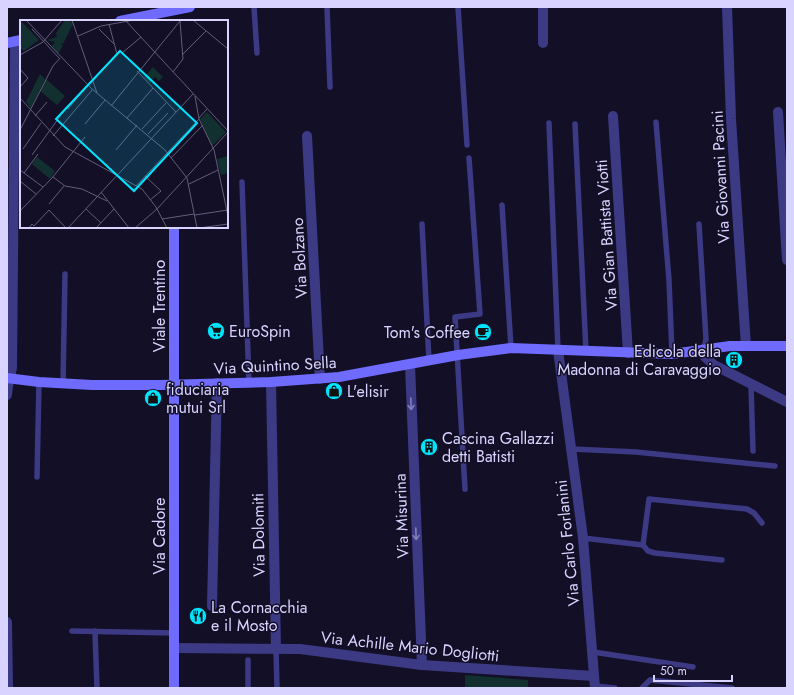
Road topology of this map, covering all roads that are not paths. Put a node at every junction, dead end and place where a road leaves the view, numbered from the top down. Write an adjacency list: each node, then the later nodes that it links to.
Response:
1 (190, 7): 7 (street)
2 (254, 7): 11 (lane)
3 (328, 7): 12 (lane)
4 (458, 7): 20 (lane)
5 (543, 7): 10 (street)
6 (728, 7): 29 (street, Via Giovanni Pacini)
7 (174, 13): 8 (street)
8 (127, 20)
9 (14, 41): 19 (street)
10 (543, 44)
11 (257, 53)
12 (330, 87)
13 (778, 112): 27 (street)
14 (613, 116): 35 (street, Via Gian Battista Viotti)
15 (656, 122): 36 (lane)
16 (549, 123): 33 (lane)
17 (575, 124): 34 (lane)
18 (307, 136): 41 (street, Via Bolzano)
19 (10, 141): 40 (street)
20 (467, 145)
21 (469, 158): 37 (lane)
22 (242, 182): 45 (lane)
23 (502, 205): 31 (lane)
24 (422, 224): 38 (lane)
25 (699, 224): 32 (lane)
26 (174, 228): 47 (street, Viale Trentino)
27 (787, 260)
28 (65, 274): 46 (lane)
29 (746, 346): 30 (street, Via Quintino Sella); 32 (street, Via Quintino Sella)
30 (787, 346)
31 (511, 348): 33 (street, Via Quintino Sella); 37 (street, Via Quintino Sella)
32 (704, 349): 36 (street, Via Quintino Sella); 48 (street)
33 (558, 350): 34 (street, Via Quintino Sella); 51 (street, Via Carlo Forlanini)
34 (586, 351): 35 (street, Via Quintino Sella)
35 (628, 353): 36 (street, Via Quintino Sella)
36 (672, 354)
37 (458, 355): 38 (street, Via Quintino Sella); 55 (lane)
38 (429, 361): 39 (street, Via Quintino Sella)
39 (410, 365): 41 (street, Via Quintino Sella); 69 (street, Via Misurina, one-way to 69)
40 (8, 378): 42 (street, Via Quintino Sella); 49 (street)
41 (320, 379): 43 (street, Via Quintino Sella)
42 (39, 382): 46 (street, Via Quintino Sella); 54 (lane)
43 (271, 382): 45 (street, Via Quintino Sella); 66 (street, Via Dolomiti)
44 (217, 383): 45 (street, Via Quintino Sella); 47 (street, Via Quintino Sella); 60 (street)
45 (249, 383)
46 (63, 384): 47 (street, Via Quintino Sella)
47 (174, 384): 64 (street, Via Cadore)
48 (751, 385): 50 (street); 52 (lane)
49 (7, 395)
50 (787, 402)
51 (572, 449): 53 (lane); 57 (street, Via Carlo Forlanini)
52 (753, 451)
53 (775, 466)
54 (37, 477)
55 (465, 489)
56 (762, 523): 58 (lane)
57 (583, 538): 58 (lane); 67 (street, Via Carlo Forlanini)
58 (643, 546): 59 (lane)
59 (722, 560)
60 (212, 606)
61 (7, 622): 72 (street)
62 (72, 631): 63 (lane)
63 (94, 631): 64 (lane); 73 (lane)
64 (174, 633): 65 (street, Via Cadore)
65 (174, 648): 66 (street, Via Achille Mario Dogliotti); 74 (street, Via Cadore)
66 (276, 649): 69 (street, Via Achille Mario Dogliotti); 76 (lane, Via Dolomiti)
67 (593, 652): 70 (lane); 71 (street, Via Carlo Forlanini)
68 (248, 660): 75 (lane)
69 (422, 665): 71 (street, Via Achille Mario Dogliotti)
70 (692, 667)
71 (595, 683): 77 (lane)
72 (8, 688)
73 (97, 688)
74 (174, 688)
75 (248, 688)
76 (277, 688)
77 (615, 688)
78 (642, 688): 79 (lane)
79 (732, 688)

